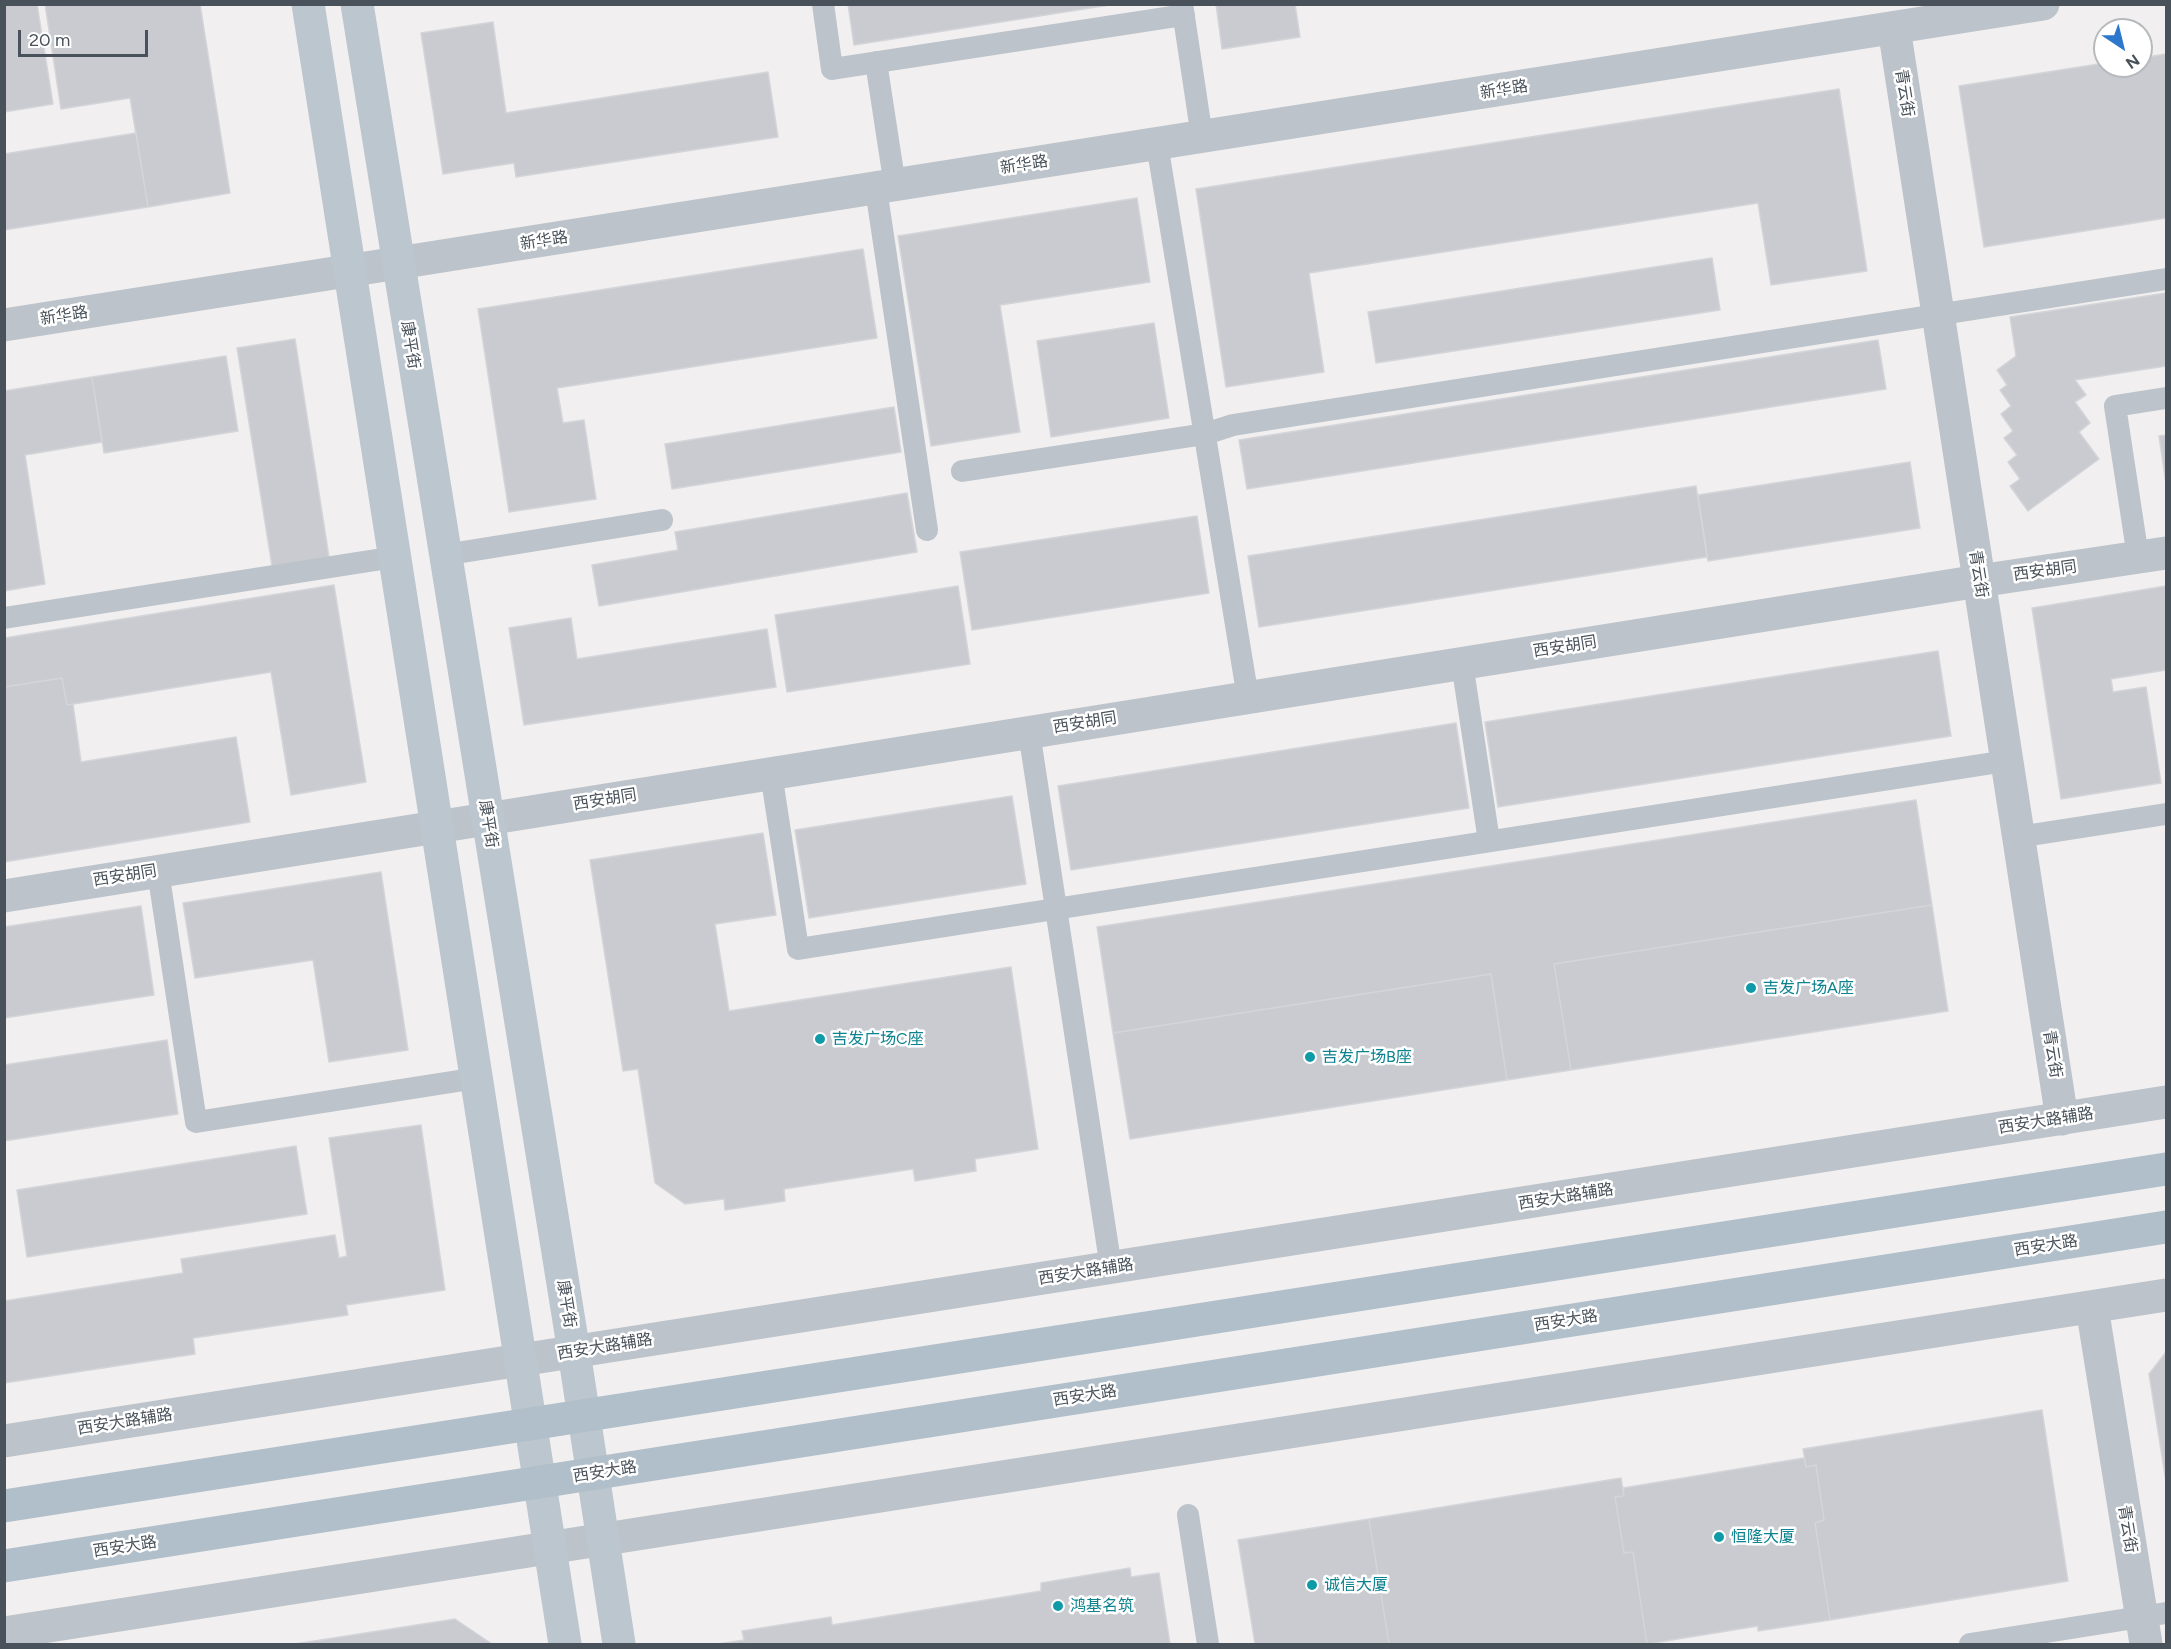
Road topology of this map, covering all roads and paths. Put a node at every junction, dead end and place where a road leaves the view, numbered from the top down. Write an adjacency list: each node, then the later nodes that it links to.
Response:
1 (308, 4): 12 (main road)
2 (357, 4): 11 (main road, 康平街)
3 (822, 4): 7 (lane)
4 (2043, 4): 6 (street, 新华路)
5 (1183, 10): 7 (lane); 8 (lane)
6 (1894, 28): 8 (street, 新华路); 14 (street, 青云街)
7 (876, 62): 10 (lane)
8 (1202, 137): 9 (street, 新华路)
9 (1157, 144): 10 (street, 新华路); 17 (lane)
10 (885, 187): 11 (street, 新华路); 20 (lane)
11 (397, 264): 12 (street, 新华路); 21 (main road, 康平街)
12 (350, 272): 15 (street, 新华路); 23 (main road)
13 (2166, 279): 14 (lane)
14 (1938, 314): 17 (lane); 24 (street, 青云街)
15 (4, 325)
16 (2166, 398): 22 (lane)
17 (1204, 434): 18 (lane); 27 (lane)
18 (962, 471)
19 (662, 520): 21 (lane)
20 (927, 530)
21 (444, 555): 32 (main road, 康平街)
22 (2152, 555): 24 (street, 西安胡同)
23 (395, 557): 25 (lane); 33 (main road)
24 (1979, 581): 26 (street, 西安胡同); 29 (street, 青云街)
25 (4, 618)
26 (1462, 663): 27 (street, 西安胡同); 35 (lane)
27 (1248, 698): 28 (street, 西安胡同)
28 (1029, 732): 30 (street, 西安胡同); 38 (lane)
29 (2006, 761): 34 (street, 青云街); 35 (lane)
30 (771, 773): 32 (street, 西安胡同); 38 (lane)
31 (2166, 814): 34 (lane)
32 (488, 818): 33 (street, 西安胡同); 47 (main road, 康平街)
33 (437, 826): 36 (street, 西安胡同); 39 (main road)
34 (2018, 837): 41 (street, 青云街)
35 (1489, 841): 38 (lane)
36 (158, 871): 37 (street, 西安胡同); 39 (lane)
37 (4, 896)
38 (1056, 908): 44 (lane)
39 (477, 1078): 48 (main road)
40 (2166, 1102): 41 (street, 西安大路辅路)
41 (2062, 1119): 44 (street, 西安大路辅路)
42 (2166, 1169): 49 (main road)
43 (2166, 1227): 52 (main road, 西安大路)
44 (1111, 1268): 47 (street, 西安大路辅路)
45 (2166, 1295): 46 (street)
46 (2092, 1307): 56 (street); 59 (street, 青云街)
47 (574, 1352): 48 (street, 西安大路辅路); 49 (main road, 康平街)
48 (521, 1360): 50 (main road); 51 (street, 西安大路辅路)
49 (584, 1415): 50 (main road); 52 (main road, 康平街)
50 (531, 1424): 53 (main road); 54 (main road)
51 (4, 1441)
52 (593, 1473): 53 (main road, 西安大路); 56 (main road, 康平街)
53 (540, 1482): 57 (main road); 58 (main road, 西安大路)
54 (4, 1506)
55 (1188, 1515): 63 (lane)
56 (603, 1539): 57 (street); 62 (main road, 康平街)
57 (550, 1547): 60 (street); 61 (main road)
58 (4, 1566)
59 (2151, 1624): 64 (lane)
60 (4, 1633)
61 (565, 1644)
62 (619, 1644)
63 (1208, 1644)
64 (1970, 1644)

